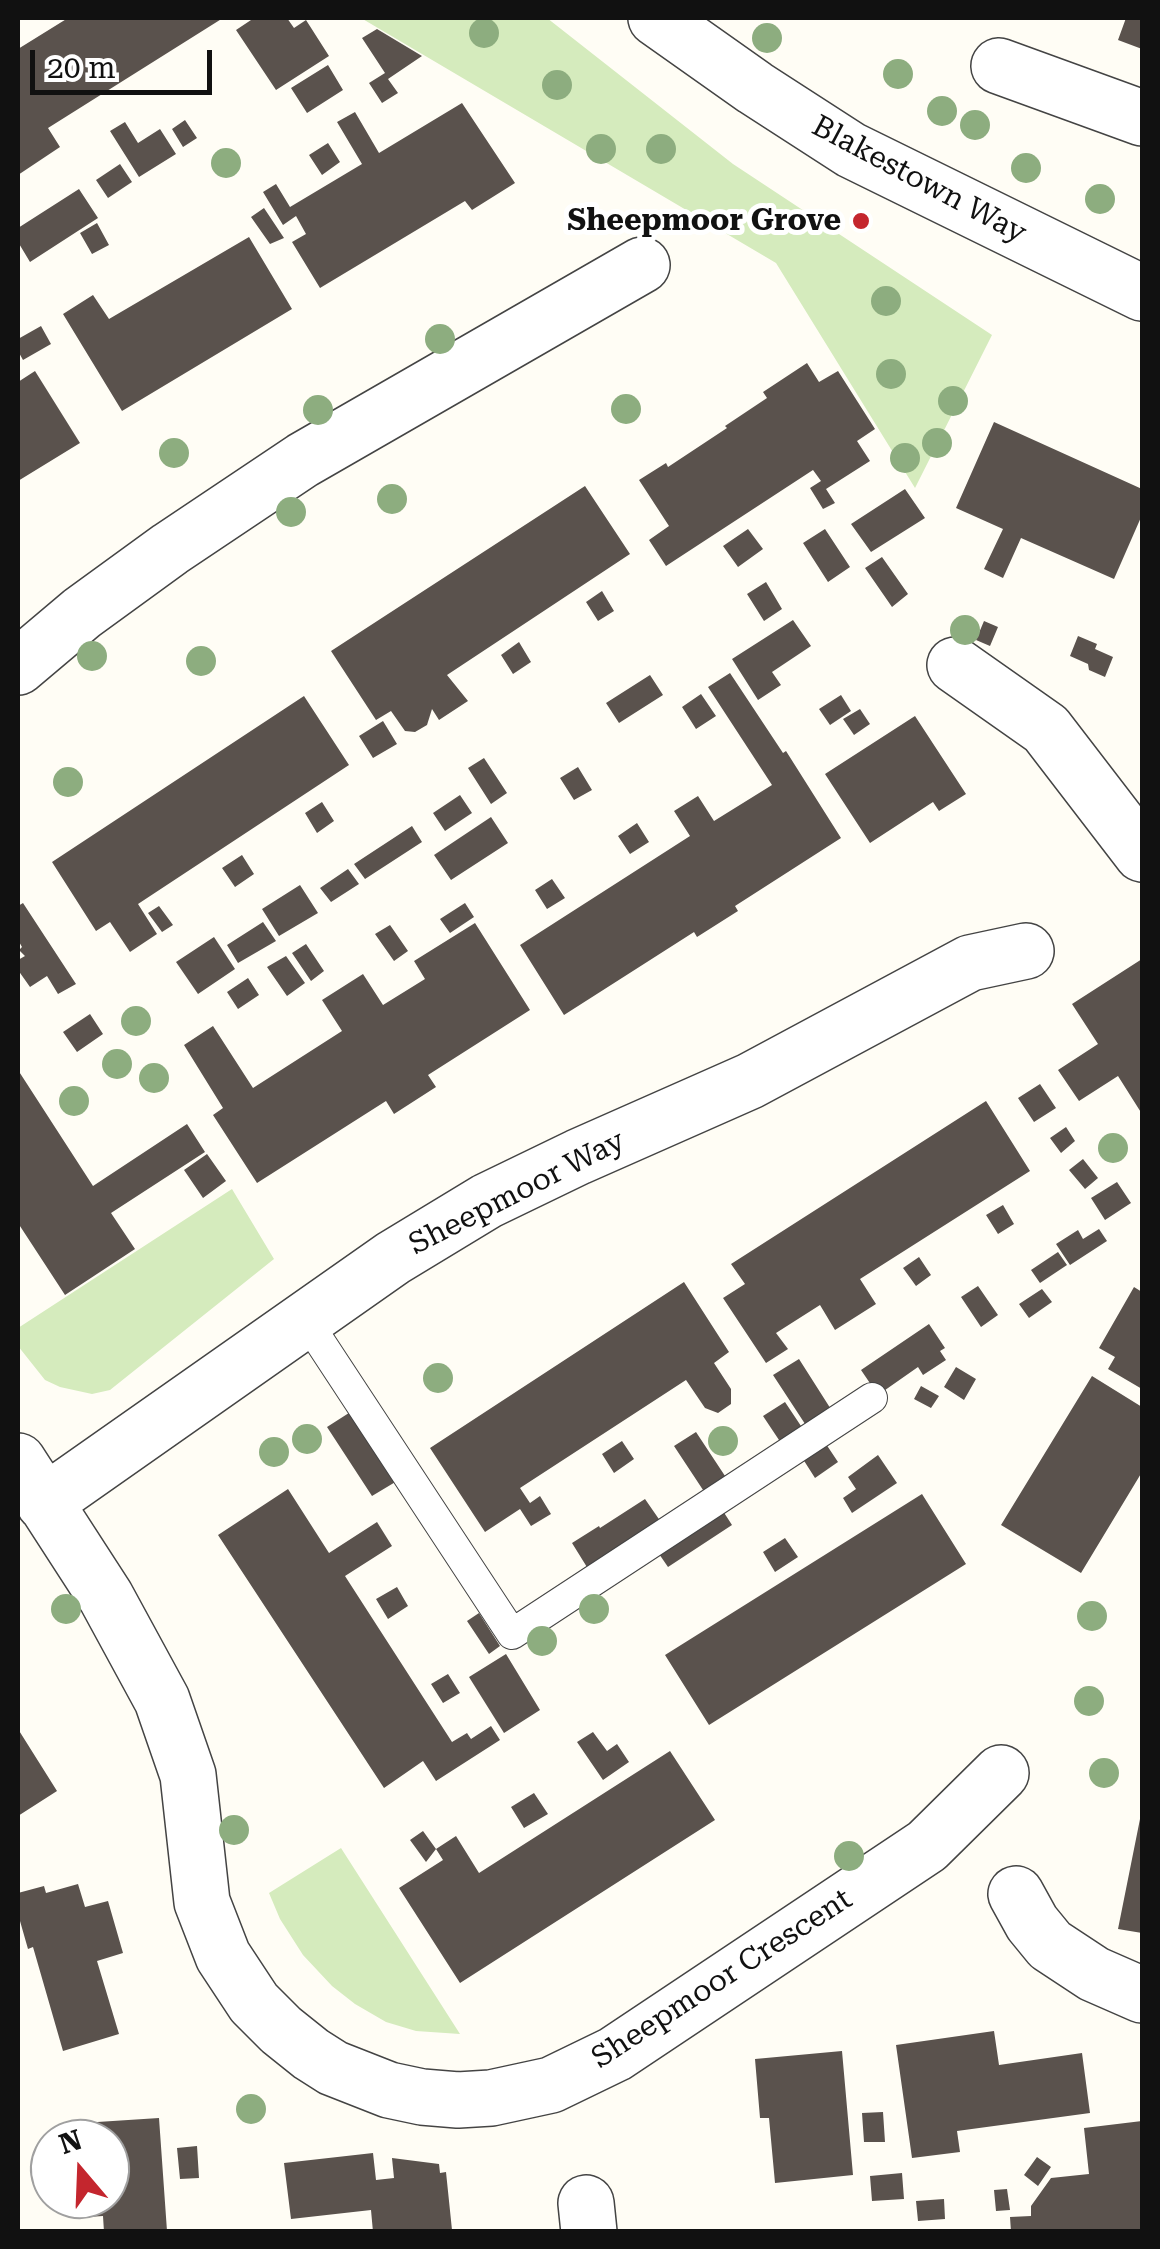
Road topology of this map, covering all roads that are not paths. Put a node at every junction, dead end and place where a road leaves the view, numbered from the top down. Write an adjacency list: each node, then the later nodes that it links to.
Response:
1 (656, 18): 5 (street, Blakestown Way)
2 (999, 66): 3 (street)
3 (1142, 118)
4 (642, 266): 7 (street)
5 (1142, 293)
6 (955, 665): 8 (street)
7 (18, 667)
8 (1142, 854)
9 (1026, 951): 10 (street, Sheepmoor Way)
10 (305, 1319): 11 (lane); 12 (street, Sheepmoor Way)
11 (872, 1398)
12 (31, 1482): 13 (street, Sheepmoor Crescent)
13 (1001, 1774)
14 (1016, 1894): 15 (street)
15 (1142, 1995)

